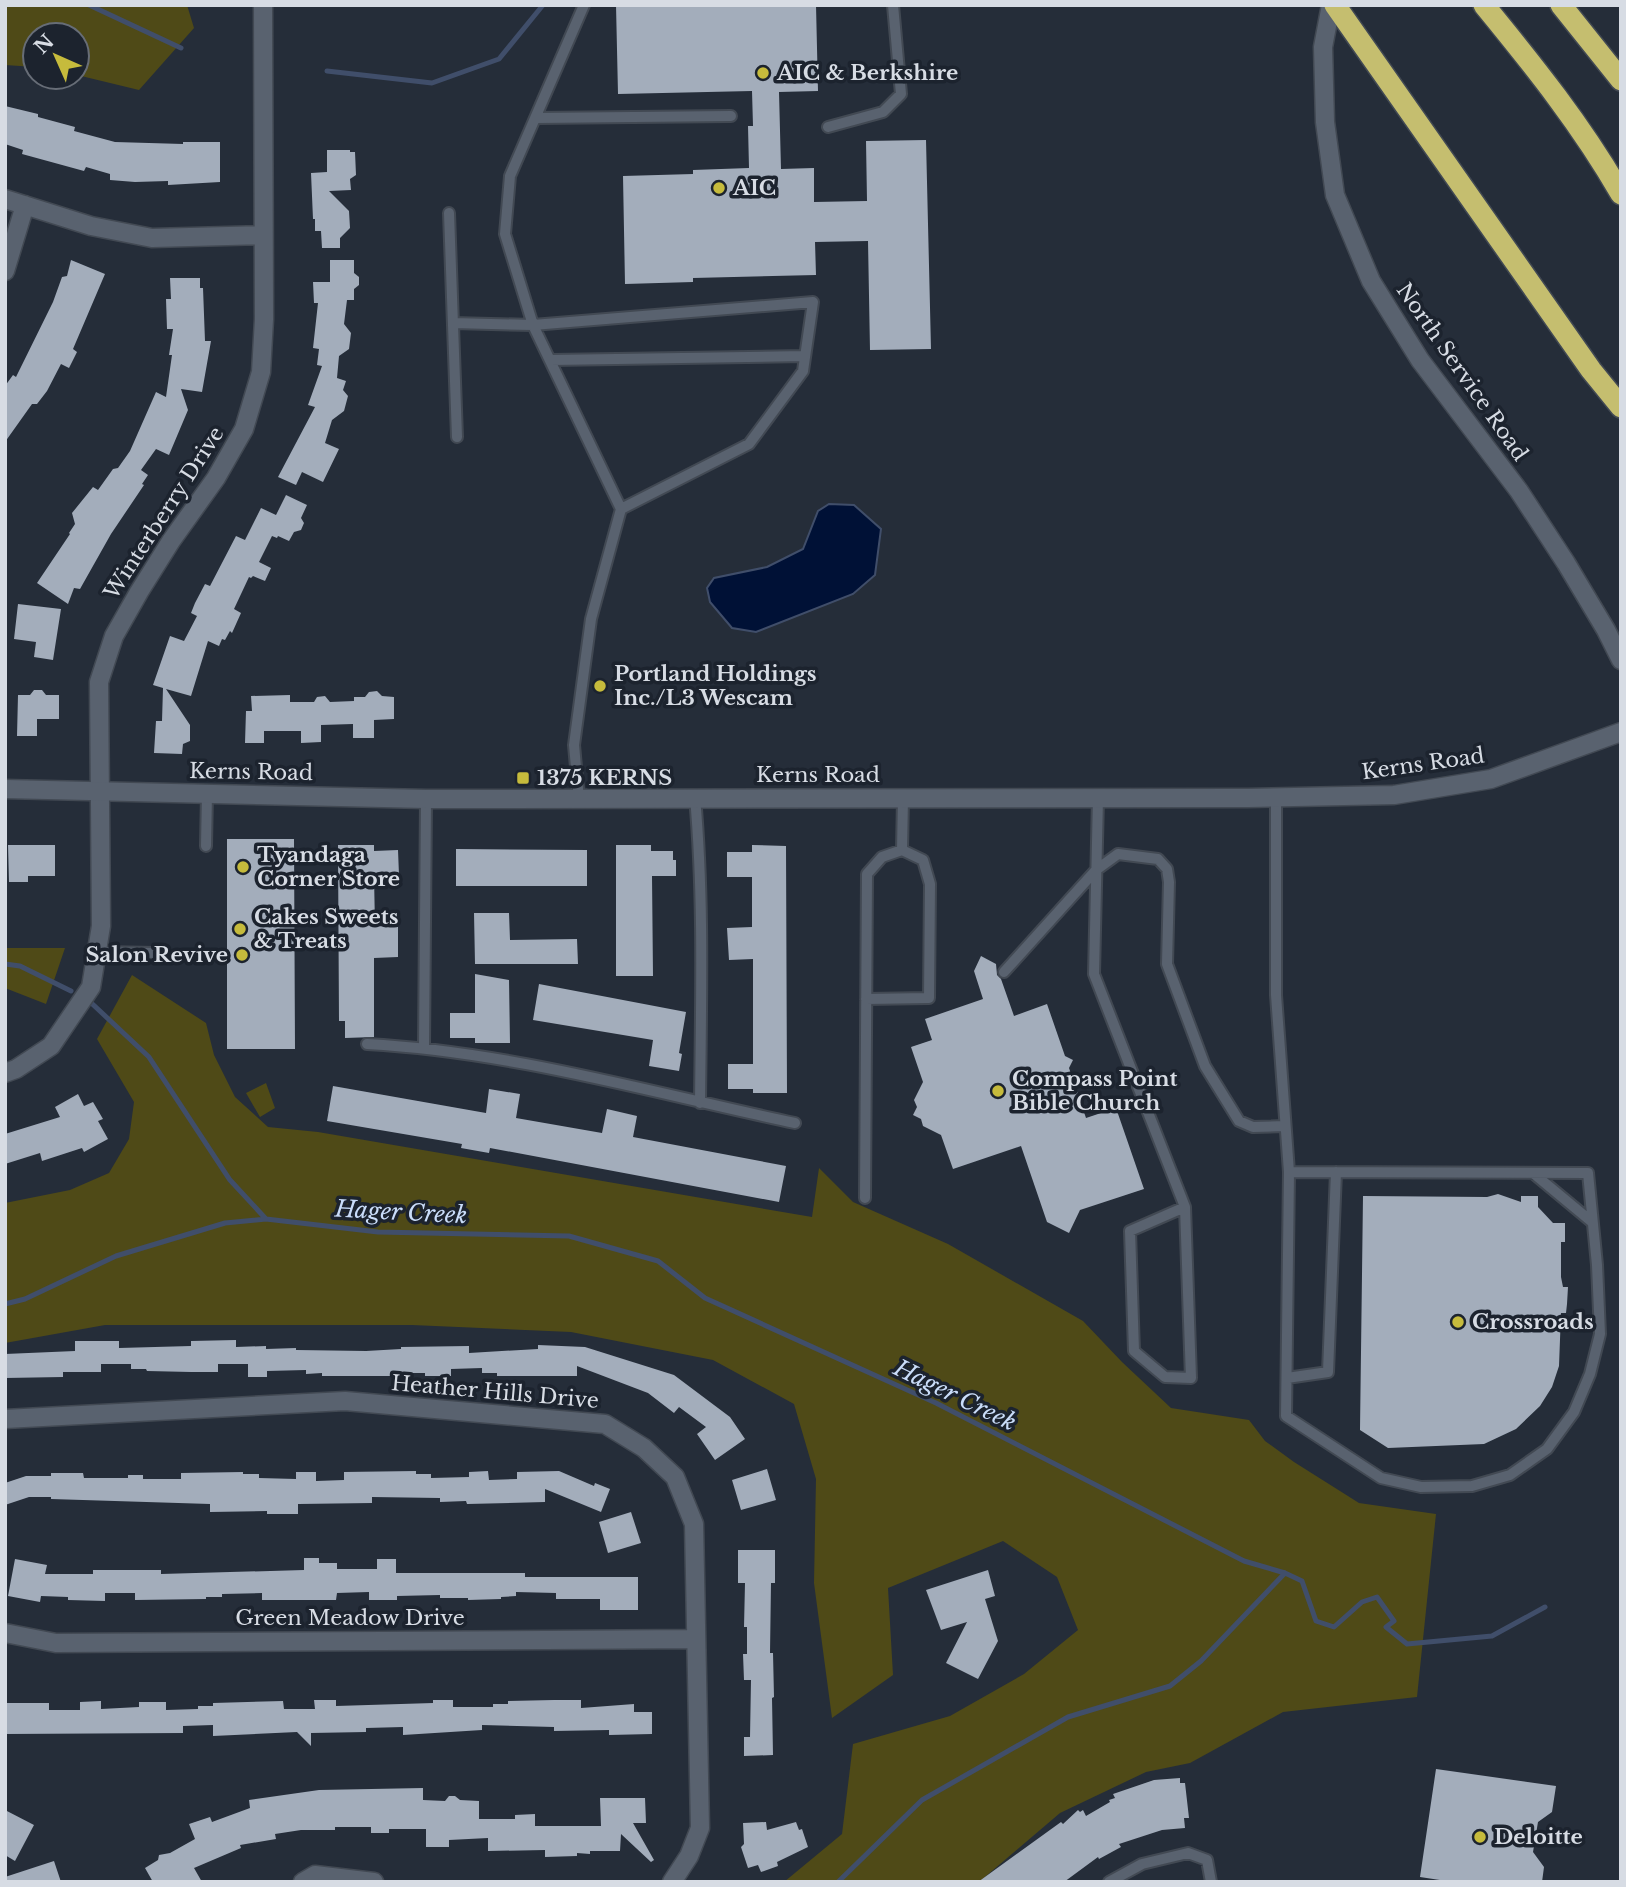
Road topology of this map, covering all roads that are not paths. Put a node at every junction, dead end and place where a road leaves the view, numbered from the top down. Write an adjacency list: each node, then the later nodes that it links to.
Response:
1 (263, 5): 15 (street, Winterberry Drive)
2 (584, 5): 9 (lane)
3 (893, 5): 10 (lane)
4 (1333, 5): 21 (highway); 24 (street, North Service Road)
5 (1484, 5): 11 (highway)
6 (1561, 5): 7 (highway)
7 (1621, 80)
8 (731, 116): 9 (lane)
9 (536, 118): 18 (lane)
10 (828, 127)
11 (1621, 194)
12 (5, 199): 13 (street)
13 (25, 205): 15 (street); 16 (street)
14 (449, 213): 17 (lane)
15 (262, 235): 27 (street, Winterberry Drive)
16 (5, 271)
17 (453, 323): 18 (lane); 22 (lane)
18 (533, 325): 19 (lane); 20 (lane)
19 (805, 356): 20 (lane); 23 (lane)
20 (551, 360): 23 (lane)
21 (1621, 407)
22 (457, 437)
23 (621, 509): 34 (lane)
24 (1621, 660)
25 (1621, 732): 30 (street, Kerns Road)
26 (5, 789): 27 (street, Kerns Road)
27 (98, 791): 28 (street, Kerns Road); 38 (street, Winterberry Drive)
28 (207, 793): 33 (street, Kerns Road); 35 (lane)
29 (695, 797): 31 (street, Kerns Road); 34 (street, Kerns Road); 45 (lane)
30 (1276, 797): 32 (street, Kerns Road); 47 (lane)
31 (903, 798): 32 (street, Kerns Road); 36 (lane)
32 (1098, 798): 37 (lane)
33 (426, 799): 34 (street, Kerns Road); 43 (lane)
34 (579, 800)
35 (206, 846)
36 (902, 850): 41 (lane); 41 (lane)
37 (1096, 870): 40 (lane); 47 (lane); 52 (lane)
38 (97, 952): 39 (lane); 44 (street, Winterberry Drive)
39 (157, 953)
40 (1004, 972)
41 (866, 999): 51 (lane)
42 (368, 1044): 43 (lane)
43 (424, 1047): 45 (lane)
44 (5, 1073)
45 (699, 1103): 46 (lane)
46 (794, 1123)
47 (1285, 1126): 48 (lane)
48 (1289, 1172): 49 (lane); 54 (lane)
49 (1336, 1172): 50 (lane); 54 (lane)
50 (1533, 1173): 53 (lane); 53 (lane)
51 (865, 1198)
52 (1185, 1208): 52 (lane)
53 (1592, 1222): 54 (lane)
54 (1286, 1378)
55 (5, 1419): 57 (street, Heather Hills Drive)
56 (5, 1633): 57 (street, Green Meadow Drive)
57 (696, 1639): 58 (street, Heather Hills Drive)
58 (673, 1881)
59 (303, 1882): 60 (street)
60 (374, 1882)
61 (1109, 1882): 62 (lane)
62 (1211, 1882)

